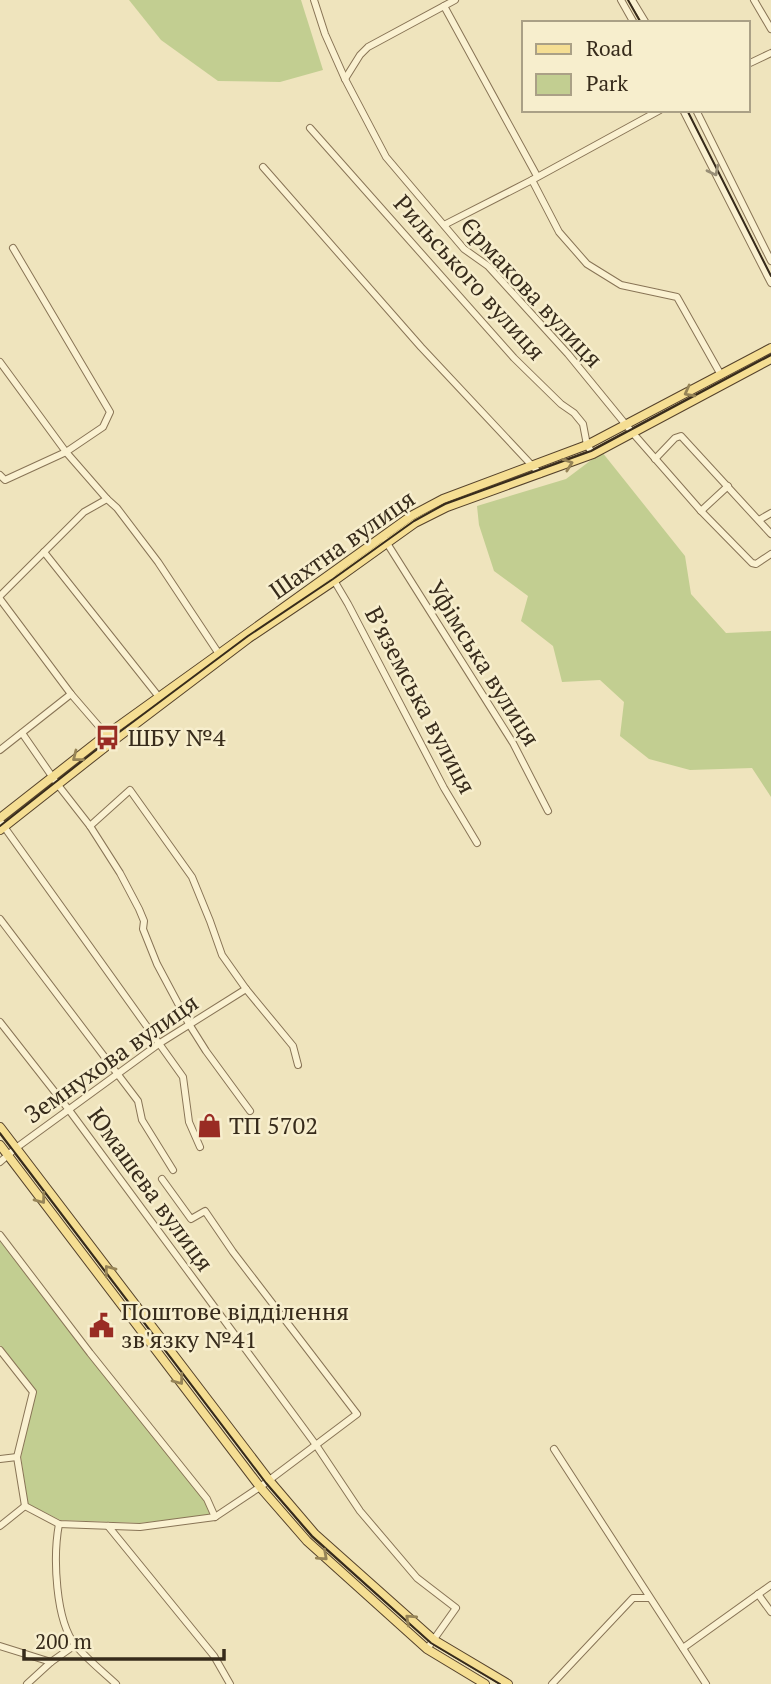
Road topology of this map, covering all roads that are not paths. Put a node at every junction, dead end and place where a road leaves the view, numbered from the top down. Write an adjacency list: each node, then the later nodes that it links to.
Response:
1 (314, 0): 12 (street, Єрмакова вулиця)
2 (455, 0): 6 (street)
3 (621, 0): 7 (street)
4 (632, 0): 8 (street)
5 (754, 0): 9 (street)
6 (444, 6): 12 (street); 18 (street)
7 (633, 21)
8 (645, 21)
9 (771, 29)
10 (771, 53): 11 (street)
11 (750, 63)
12 (345, 79): 19 (street, Єрмакова вулиця)
13 (656, 112): 18 (street)
14 (684, 112): 22 (street, one-way to 22)
15 (697, 112): 21 (street)
16 (310, 128): 29 (street, Рильського вулиця)
17 (263, 167): 33 (street)
18 (535, 178): 19 (street); 26 (street)
19 (444, 225): 27 (street, Єрмакова вулиця)
20 (13, 248): 30 (street)
21 (771, 261)
22 (771, 283)
23 (771, 348): 26 (main road, Шахтна вулиця)
24 (771, 359): 28 (main road, Шахтна вулиця)
25 (0, 362): 30 (street)
26 (721, 375): 27 (main road, Шахтна вулиця, one-way to 27)
27 (626, 426): 28 (street, Єрмакова вулиця); 29 (main road, Шахтна вулиця)
28 (633, 434): 31 (main road, Шахтна вулиця); 32 (street, Єрмакова вулиця)
29 (587, 445): 31 (street, Рильського вулиця); 33 (main road, Шахтна вулиця)
30 (66, 452): 35 (street); 37 (street)
31 (593, 454): 34 (main road, Шахтна вулиця, one-way to 31)
32 (655, 459): 36 (street); 38 (street, Єрмакова вулиця)
33 (533, 466): 34 (street); 42 (main road, Шахтна вулиця)
34 (540, 474): 42 (main road, Шахтна вулиця)
35 (0, 475)
36 (728, 486): 38 (street); 40 (street)
37 (107, 499): 43 (street); 47 (street)
38 (701, 511): 44 (street, Єрмакова вулиця)
39 (771, 513): 40 (street)
40 (758, 520): 41 (street)
41 (771, 534)
42 (385, 540): 45 (main road, Шахтна вулиця); 55 (street, Уфімська вулиця)
43 (44, 552): 46 (street); 49 (street)
44 (771, 554)
45 (332, 578): 47 (main road, Шахтна вулиця); 58 (street, В’яземська вулиця)
46 (0, 597): 48 (street)
47 (221, 656): 49 (main road, Шахтна вулиця); 51 (main road, Шахтна вулиця)
48 (71, 694): 50 (street); 51 (street)
49 (159, 697): 51 (main road, Шахтна вулиця)
50 (22, 733): 52 (street); 53 (street)
51 (109, 738): 53 (main road, Шахтна вулиця, one-way to 53); 54 (main road, Шахтна вулиця)
52 (0, 750)
53 (52, 776): 54 (street); 56 (main road, Шахтна вулиця)
54 (58, 785): 56 (main road, Шахтна вулиця); 57 (street)
55 (548, 811)
56 (1, 824): 63 (street)
57 (90, 826): 60 (street); 62 (street)
58 (477, 843)
59 (0, 919): 65 (street, Юмашева вулиця)
60 (246, 989): 62 (street, Земнухова вулиця); 64 (street)
61 (0, 1022): 66 (street, Юмашева вулиця)
62 (190, 1024): 63 (street, Земнухова вулиця); 67 (street)
63 (160, 1043): 65 (street, Земнухова вулиця); 70 (street)
64 (298, 1065)
65 (117, 1074): 66 (street, Земнухова вулиця); 74 (street, Юмашева вулиця)
66 (69, 1110): 71 (street, Земнухова вулиця); 78 (street, Юмашева вулиця)
67 (250, 1111)
68 (0, 1127): 71 (main road)
69 (0, 1145): 72 (main road)
70 (200, 1147)
71 (16, 1148): 72 (street, Земнухова вулиця); 82 (main road, one-way to 71)
72 (8, 1155): 73 (street, Земнухова вулиця); 83 (main road, one-way to 83)
73 (0, 1162)
74 (173, 1170)
75 (162, 1179): 78 (street)
76 (0, 1235): 85 (street)
77 (0, 1350): 80 (street)
78 (316, 1445): 82 (street); 93 (street, Юмашева вулиця)
79 (554, 1449): 91 (street)
80 (17, 1457): 81 (street); 84 (street)
81 (0, 1459)
82 (269, 1480): 83 (street); 93 (main road, one-way to 82)
83 (260, 1487): 85 (street); 97 (main road, one-way to 97)
84 (25, 1506): 86 (street); 87 (street)
85 (215, 1517): 88 (street)
86 (59, 1524): 88 (street); 94 (street)
87 (0, 1525)
88 (108, 1526): 101 (street)
89 (771, 1585): 90 (street)
90 (758, 1594): 92 (street); 96 (street)
91 (649, 1598): 96 (street); 104 (street)
92 (771, 1612)
93 (433, 1640): 97 (street, Юмашева вулиця); 103 (main road)
94 (75, 1645): 98 (street); 100 (street)
95 (0, 1646): 98 (street)
96 (683, 1648): 105 (street)
97 (427, 1649): 102 (main road)
98 (51, 1662): 99 (street)
99 (27, 1684)
100 (116, 1684)
101 (230, 1684)
102 (485, 1684)
103 (508, 1684)
104 (552, 1684)
105 (706, 1684)

